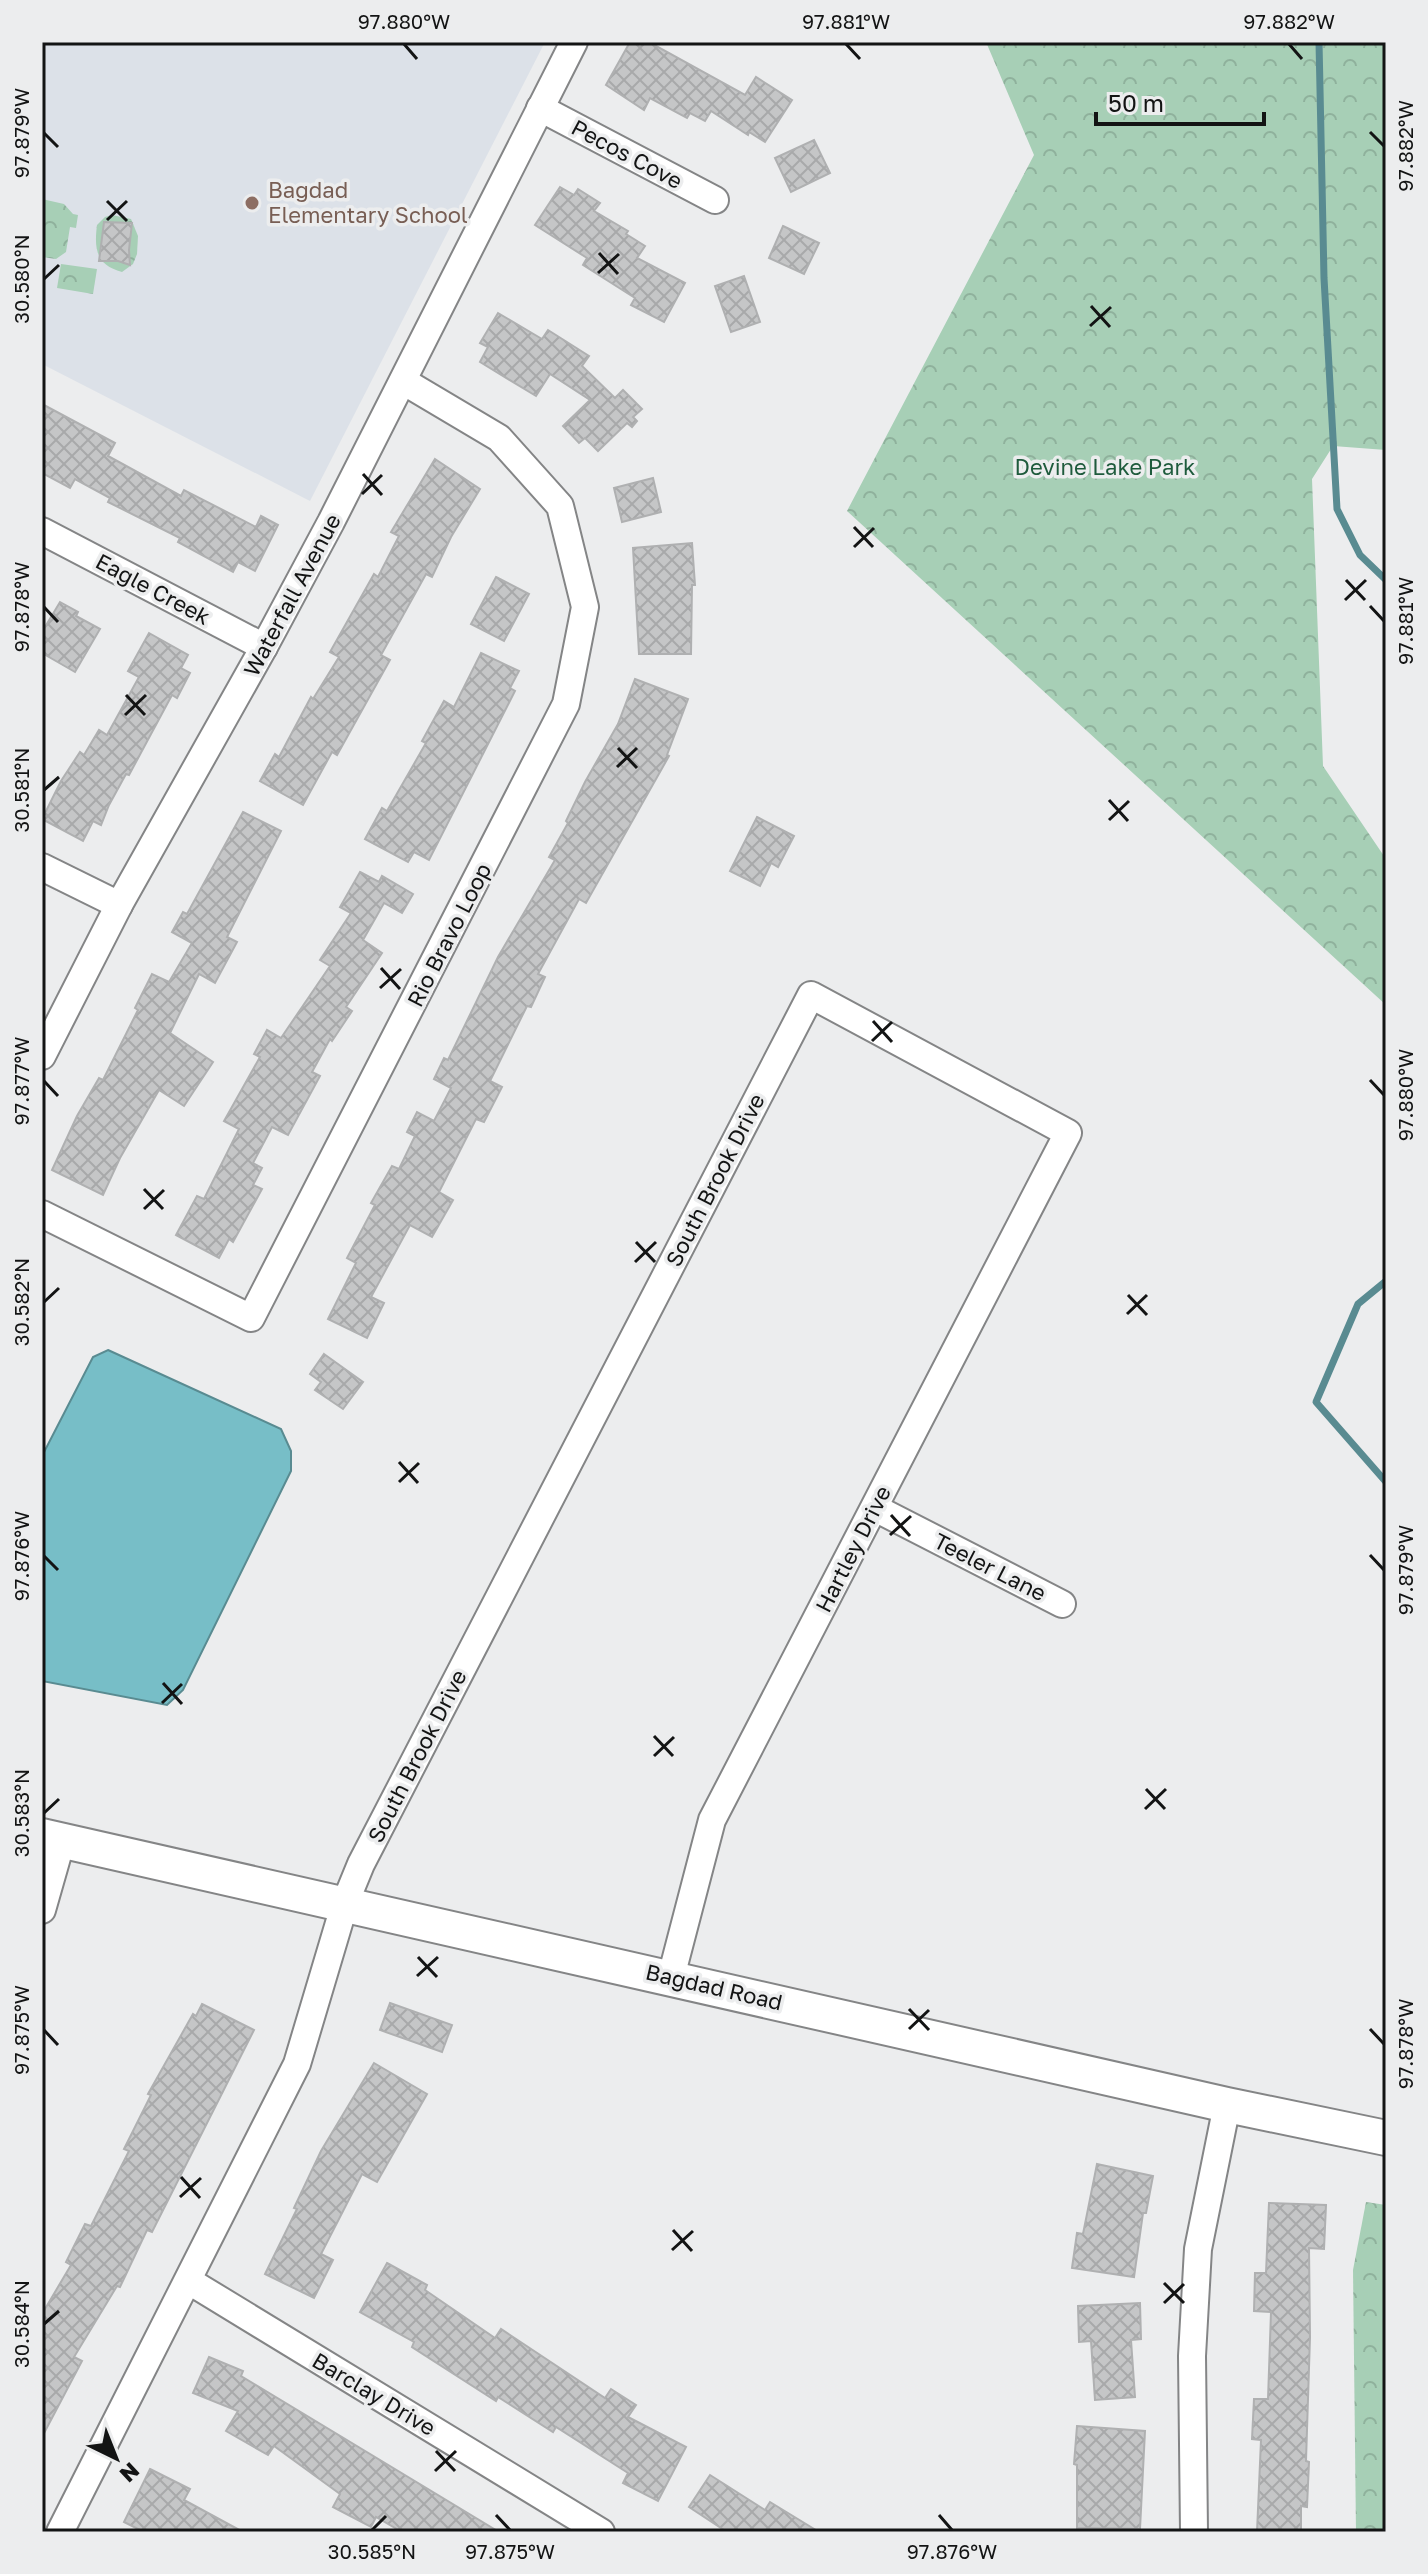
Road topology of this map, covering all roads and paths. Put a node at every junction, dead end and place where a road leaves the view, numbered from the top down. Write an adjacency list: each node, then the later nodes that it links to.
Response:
1 (574, 42): 2 (street, Waterfall Avenue)
2 (540, 108): 3 (street, Pecos Cove); 4 (street, Waterfall Avenue)
3 (715, 200)
4 (403, 381): 6 (street, Waterfall Avenue); 11 (street, Rio Bravo Loop)
5 (42, 531): 6 (street, Eagle Creek)
6 (264, 647): 8 (street, Waterfall Avenue)
7 (42, 867): 8 (street)
8 (119, 905): 10 (street, Waterfall Avenue)
9 (811, 995): 12 (street, Hartley Drive); 15 (street, South Brook Drive)
10 (42, 1056)
11 (42, 1214)
12 (875, 1508): 13 (street, Teeler Lane); 17 (street, Hartley Drive)
13 (1062, 1604)
14 (52, 1838): 15 (street, Bagdad Road); 16 (street)
15 (345, 1903): 17 (street, Bagdad Road); 20 (street, South Brook Drive)
16 (42, 1910)
17 (671, 1977): 18 (street, Bagdad Road)
18 (1227, 2105): 19 (street, Bagdad Road); 23 (street)
19 (1386, 2138)
20 (189, 2281): 21 (street, South Brook Drive); 22 (street, Barclay Drive)
21 (60, 2532)
22 (601, 2532)
23 (1194, 2532)

